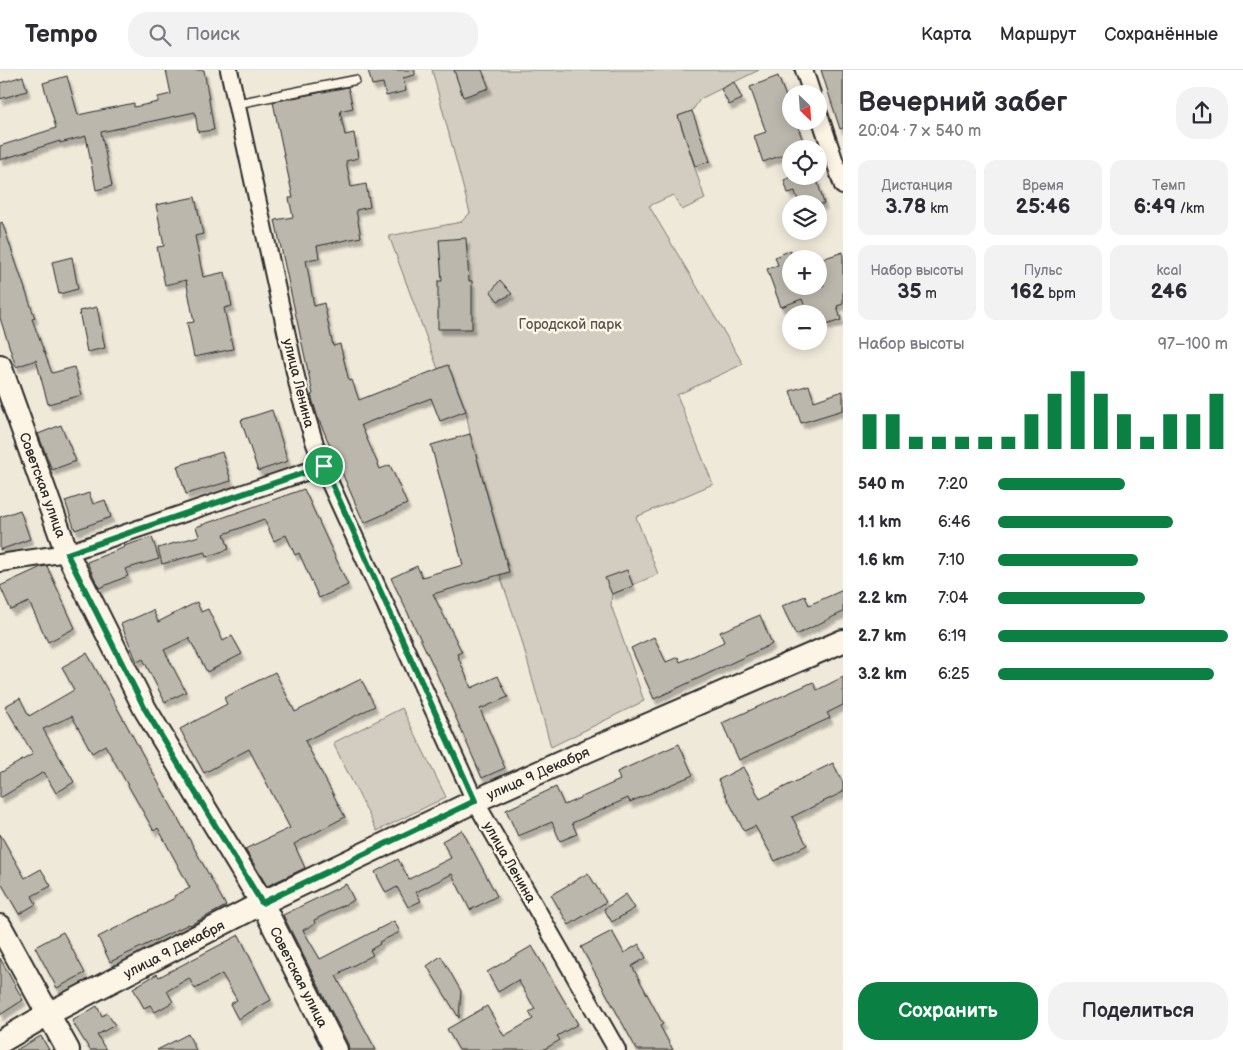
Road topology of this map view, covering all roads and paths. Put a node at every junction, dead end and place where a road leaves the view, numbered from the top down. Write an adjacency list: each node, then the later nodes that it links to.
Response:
1 (229, 70): 5 (street, улица Ленина)
2 (804, 70): 4 (street)
3 (355, 80): 5 (lane)
4 (809, 85)
5 (236, 104): 9 (street, улица Ленина)
6 (824, 130): 7 (street)
7 (843, 186)
8 (0, 366): 10 (main road, Советская улица)
9 (324, 466): 10 (street); 13 (street, улица Ленина)
10 (67, 554): 11 (street); 14 (main road, Советская улица)
11 (0, 563)
12 (843, 641): 13 (main road, улица 9 Декабря)
13 (475, 801): 14 (main road, улица 9 Декабря); 20 (street, улица Ленина)
14 (262, 903): 16 (main road, улица 9 Декабря); 19 (main road, Советская улица)
15 (0, 926): 16 (main road)
16 (48, 1014): 17 (main road, улица 9 Декабря); 18 (main road)
17 (0, 1042)
18 (68, 1050)
19 (336, 1050)
20 (617, 1050)

